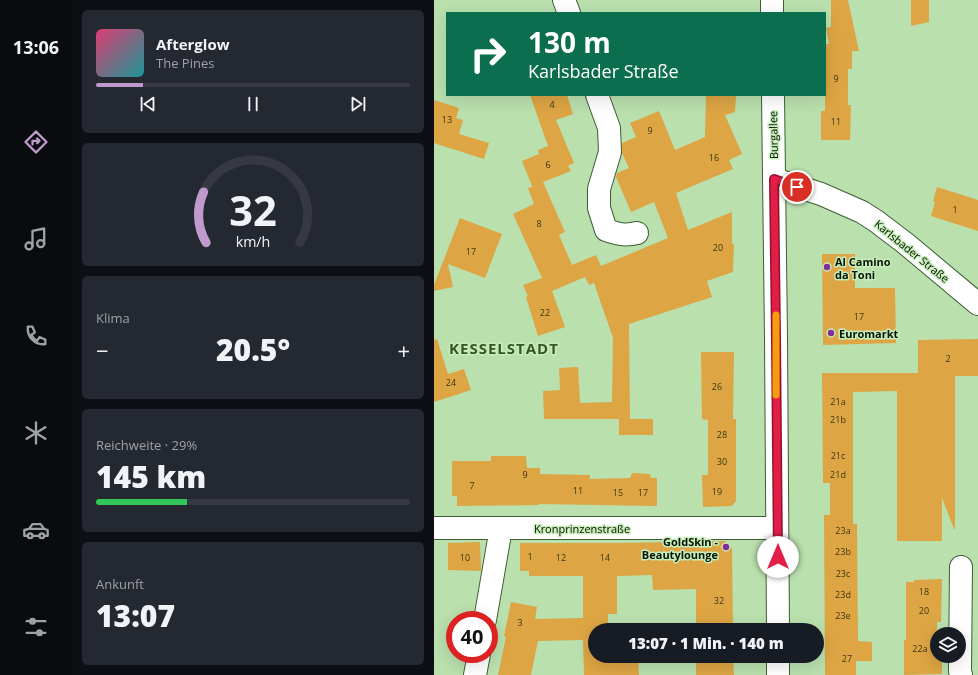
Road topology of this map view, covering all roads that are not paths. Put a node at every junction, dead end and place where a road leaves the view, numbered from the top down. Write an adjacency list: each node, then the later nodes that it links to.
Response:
1 (564, 0): 3 (street)
2 (772, 0): 4 (street)
3 (569, 12)
4 (772, 12)
5 (597, 96): 8 (street)
6 (773, 96): 7 (street, Burgallee)
7 (774, 179): 9 (street, Karlsbader Straße); 12 (street, Burgallee)
8 (637, 233)
9 (978, 304)
10 (434, 528): 11 (street, Kronprinzenstraße)
11 (501, 528): 12 (street, Kronprinzenstraße); 14 (street)
12 (777, 528): 15 (street, Burgallee)
13 (961, 567): 20 (street)
14 (487, 611)
15 (778, 623)
16 (477, 663): 18 (street)
17 (778, 663): 19 (street)
18 (475, 675)
19 (778, 675)
20 (961, 675)

